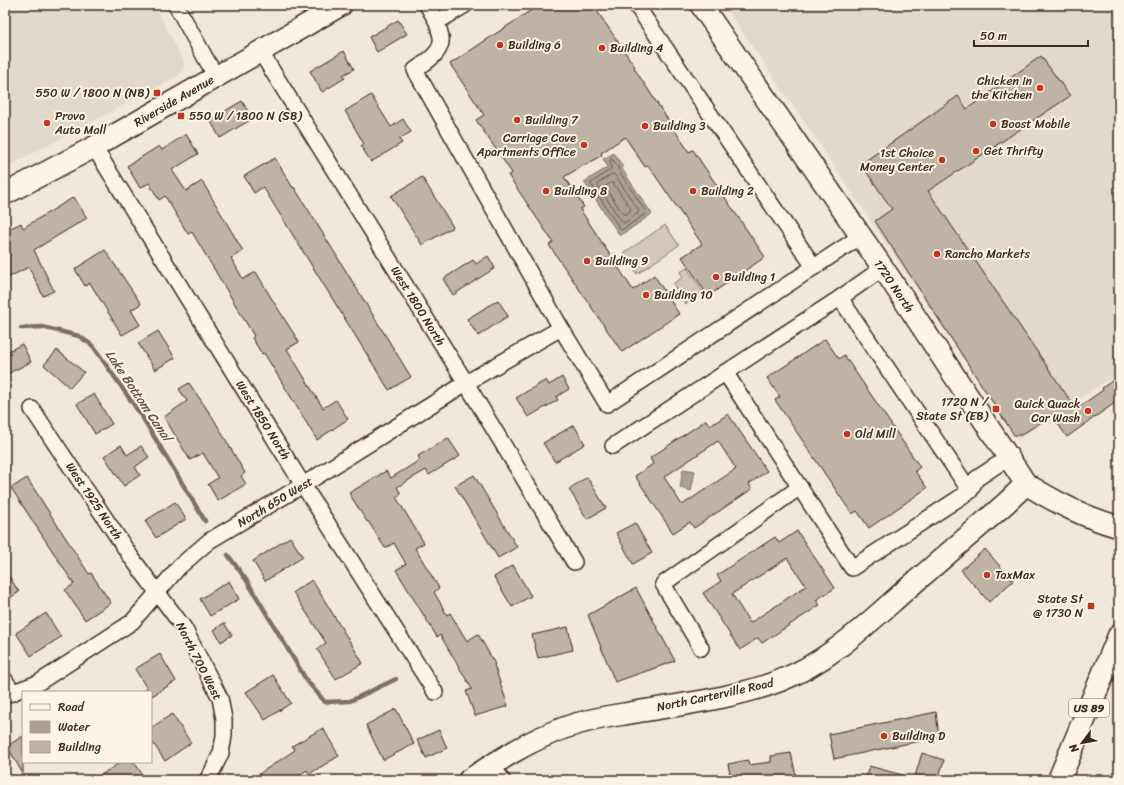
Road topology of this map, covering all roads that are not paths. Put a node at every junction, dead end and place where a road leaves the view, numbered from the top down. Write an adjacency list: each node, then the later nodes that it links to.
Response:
1 (176, 5): 9 (street)
2 (341, 5): 8 (street, Riverside Avenue)
3 (427, 5): 7 (street)
4 (465, 5): 7 (street)
5 (636, 5): 13 (street)
6 (701, 5): 12 (street, 1720 North)
7 (437, 22): 16 (street)
8 (260, 51): 9 (street, Riverside Avenue); 18 (street, West 1800 North)
9 (216, 77): 10 (street, Riverside Avenue)
10 (94, 147): 11 (street, Riverside Avenue); 23 (street, West 1850 North)
11 (5, 194)
12 (860, 236): 13 (street); 14 (street, 1720 North)
13 (814, 267): 16 (street)
14 (882, 268): 15 (street); 21 (street, 1720 North)
15 (840, 298): 17 (street); 25 (street)
16 (561, 328): 18 (street, North 650 West)
17 (725, 372): 20 (street); 24 (street)
18 (466, 383): 23 (street, North 650 West); 27 (street, West 1800 North)
19 (32, 409): 28 (street, West 1925 North)
20 (613, 446)
21 (1009, 457): 22 (street, 1720 North); 25 (street)
22 (1026, 484): 26 (street, 1720 North); 33 (street, North Carterville Road)
23 (303, 485): 28 (street, North 650 West); 32 (street, West 1850 North)
24 (800, 487): 25 (street); 30 (street)
25 (970, 491)
26 (1119, 527)
27 (574, 562)
28 (158, 592): 31 (street, North 650 West); 34 (street, North 700 West)
29 (1119, 636): 36 (main road, US 89)
30 (701, 648)
31 (8, 689)
32 (434, 692)
33 (497, 772): 35 (street, North Carterville Road)
34 (207, 780)
35 (469, 780)
36 (1059, 780)

